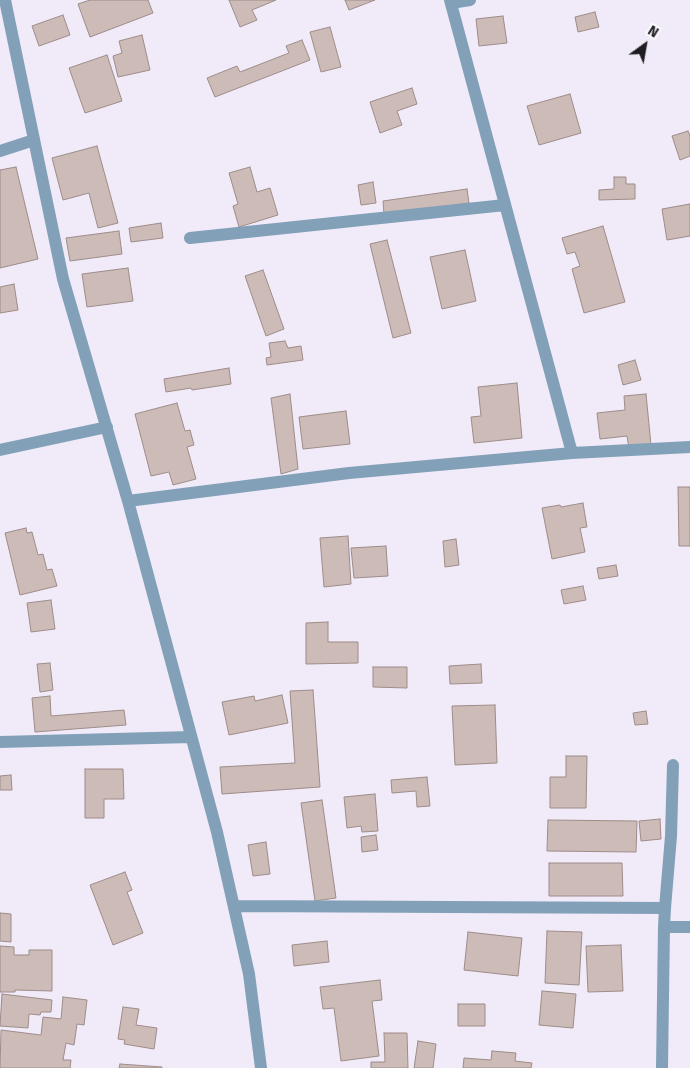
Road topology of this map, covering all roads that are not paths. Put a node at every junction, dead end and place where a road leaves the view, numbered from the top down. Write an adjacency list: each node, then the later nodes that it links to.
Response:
1 (4, 0): 4 (street)
2 (470, 0): 3 (street)
3 (450, 1): 6 (street)
4 (34, 140): 5 (street); 8 (street)
5 (0, 151)
6 (505, 205): 7 (street); 11 (street)
7 (190, 238)
8 (107, 427): 10 (street); 12 (street)
9 (690, 447): 11 (street)
10 (0, 450)
11 (572, 453): 12 (street)
12 (128, 501): 13 (street)
13 (191, 737): 14 (street); 16 (street)
14 (0, 742)
15 (672, 765): 17 (street)
16 (234, 906): 17 (street); 20 (street)
17 (665, 908): 18 (street)
18 (664, 927): 19 (street); 21 (street)
19 (690, 927)
20 (261, 1068)
21 (662, 1068)

